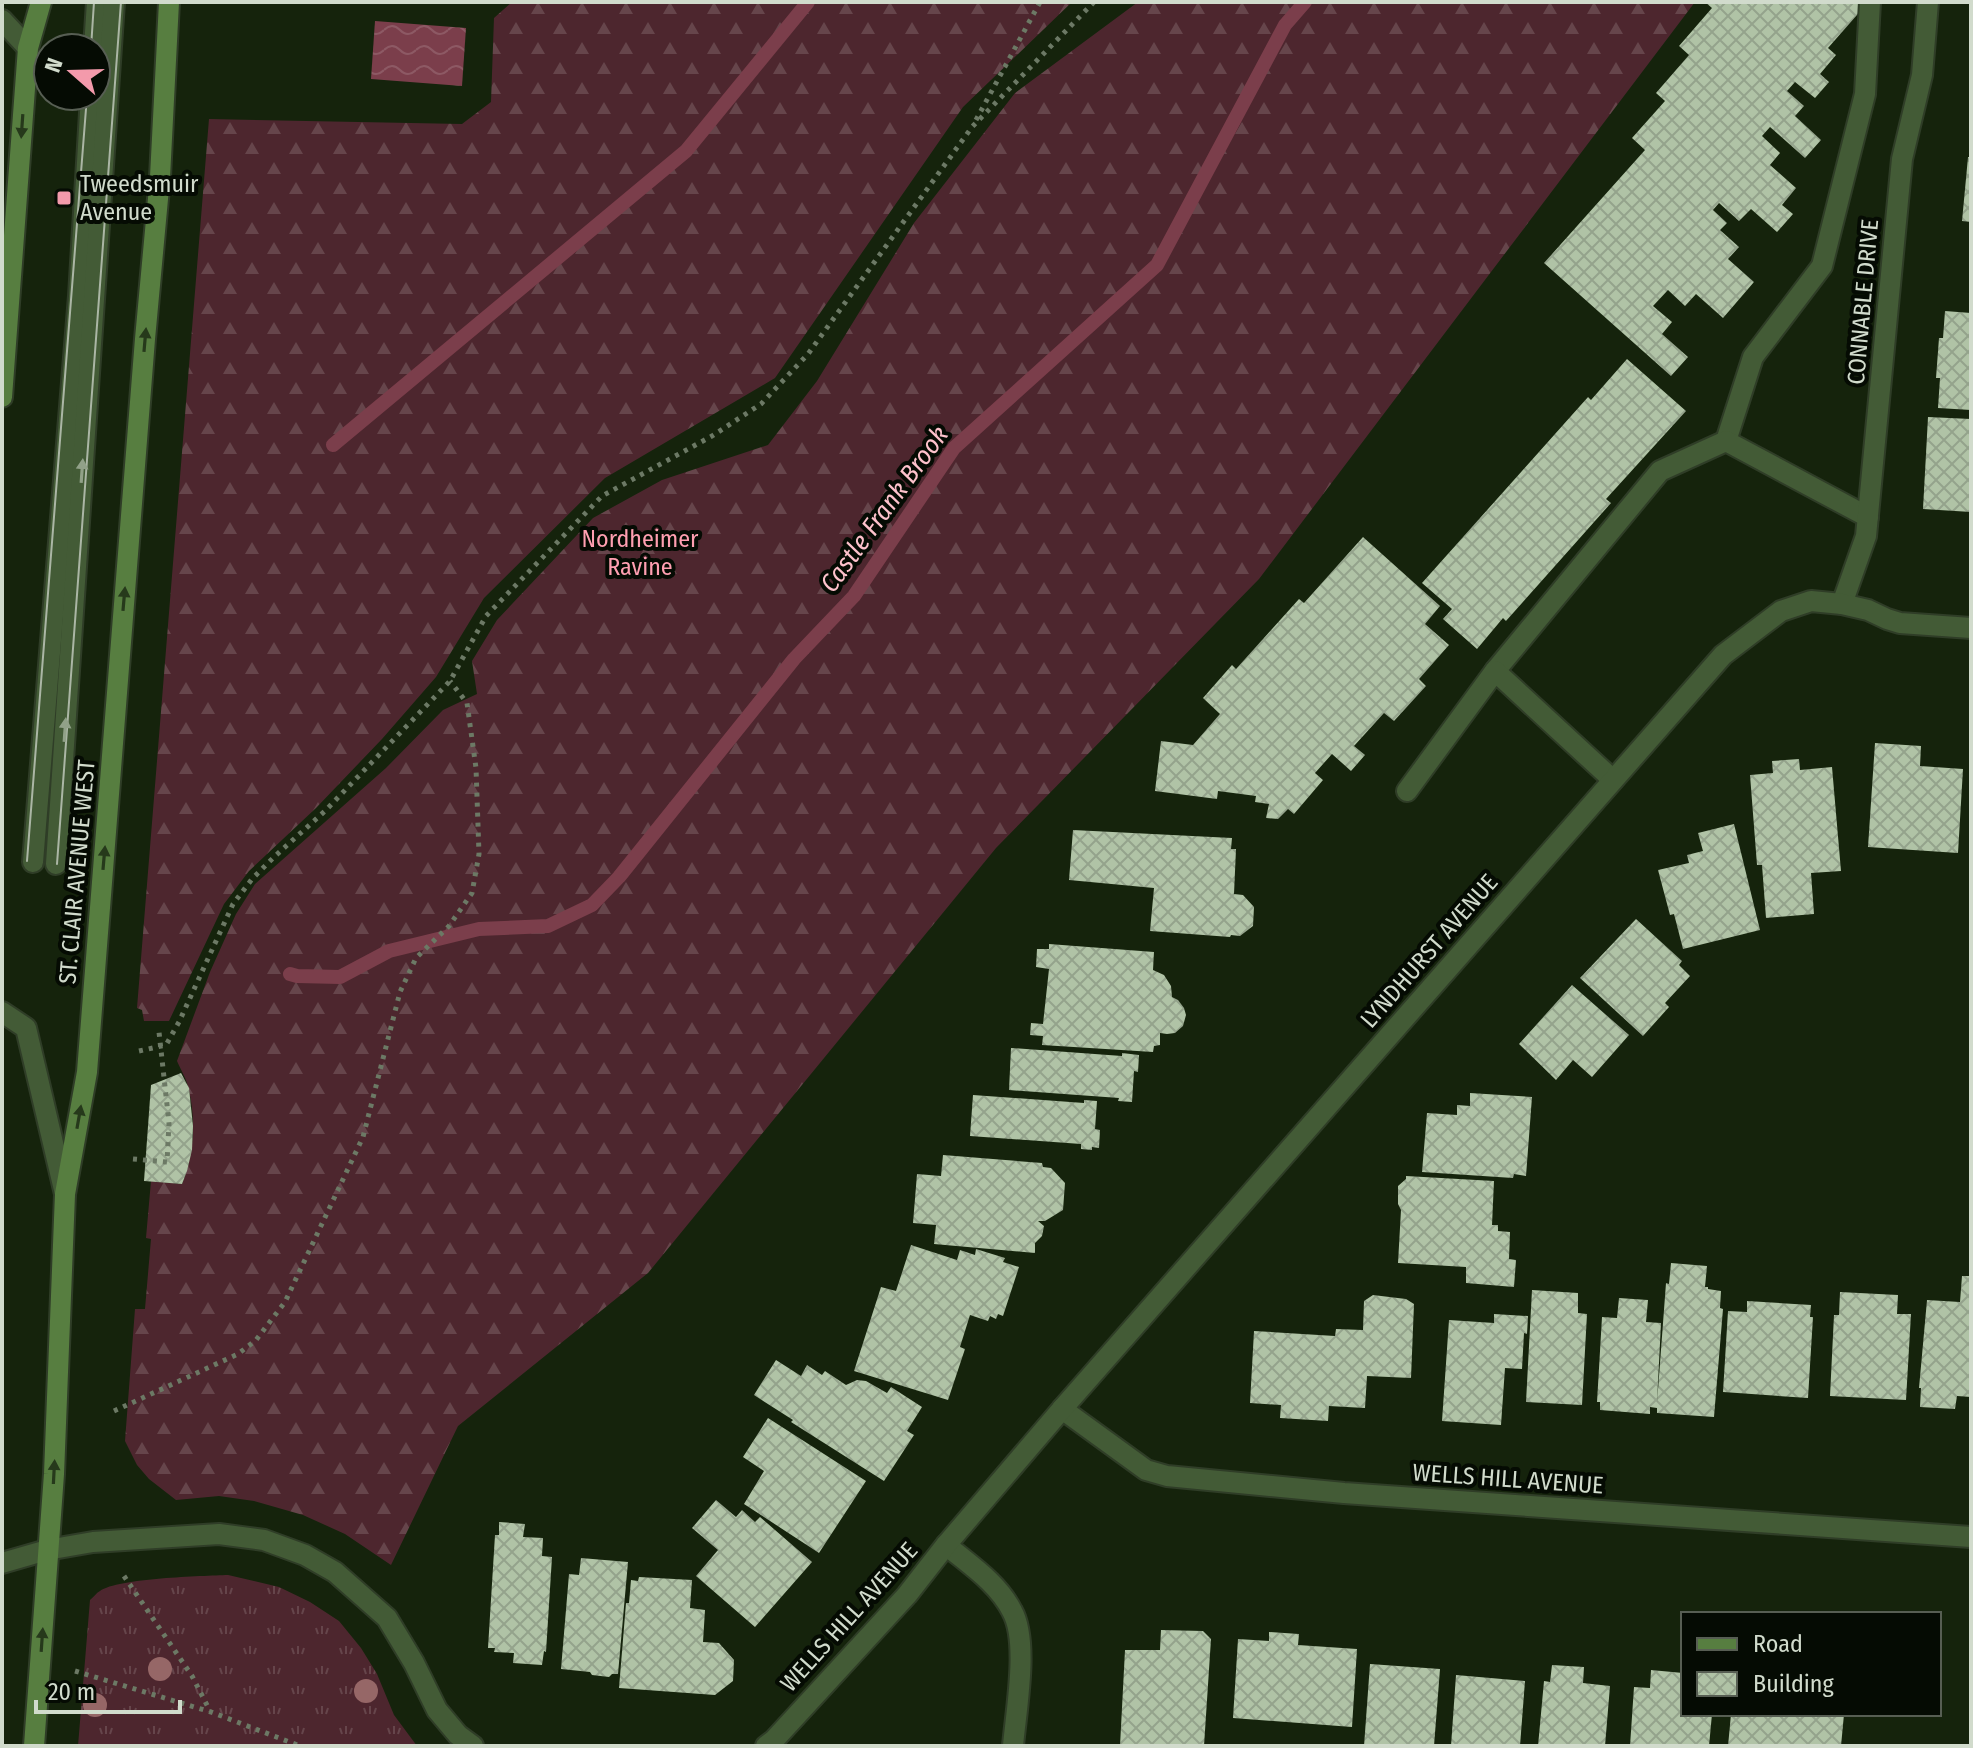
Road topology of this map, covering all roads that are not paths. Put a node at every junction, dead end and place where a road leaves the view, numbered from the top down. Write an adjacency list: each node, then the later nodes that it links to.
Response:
1 (41, 2): 9 (main road)
2 (97, 2): 8 (street)
3 (114, 2): 20 (street, one-way to 3)
4 (169, 2): 22 (main road, ST. CLAIR AVENUE WEST, one-way to 4)
5 (1870, 2): 12 (street)
6 (1928, 2): 13 (street, CONNABLE DRIVE)
7 (2, 20): 9 (street)
8 (95, 32)
9 (28, 48): 11 (main road, one-way to 11)
10 (90, 112): 19 (street)
11 (2, 397)
12 (1726, 441): 13 (street); 16 (street)
13 (1868, 517): 14 (street, CONNABLE DRIVE)
14 (1842, 604): 15 (street, LYNDHURST AVENUE); 17 (street, LYNDHURST AVENUE)
15 (1971, 628)
16 (1495, 671): 17 (street); 18 (street)
17 (1613, 780): 23 (street, LYNDHURST AVENUE)
18 (1407, 791)
19 (33, 862)
20 (56, 864)
21 (2, 1012): 22 (street)
22 (65, 1194): 27 (main road, ST. CLAIR AVENUE WEST, one-way to 22)
23 (1062, 1409): 24 (street, LYNDHURST AVENUE); 25 (street, WELLS HILL AVENUE)
24 (999, 1484): 26 (street, WELLS HILL AVENUE)
25 (1971, 1537)
26 (946, 1545): 31 (street, WELLS HILL AVENUE); 32 (street)
27 (47, 1550): 28 (street); 29 (main road, ST. CLAIR AVENUE WEST, one-way to 27); 30 (street)
28 (2, 1563)
29 (34, 1746)
30 (473, 1746)
31 (766, 1746)
32 (1013, 1746)

